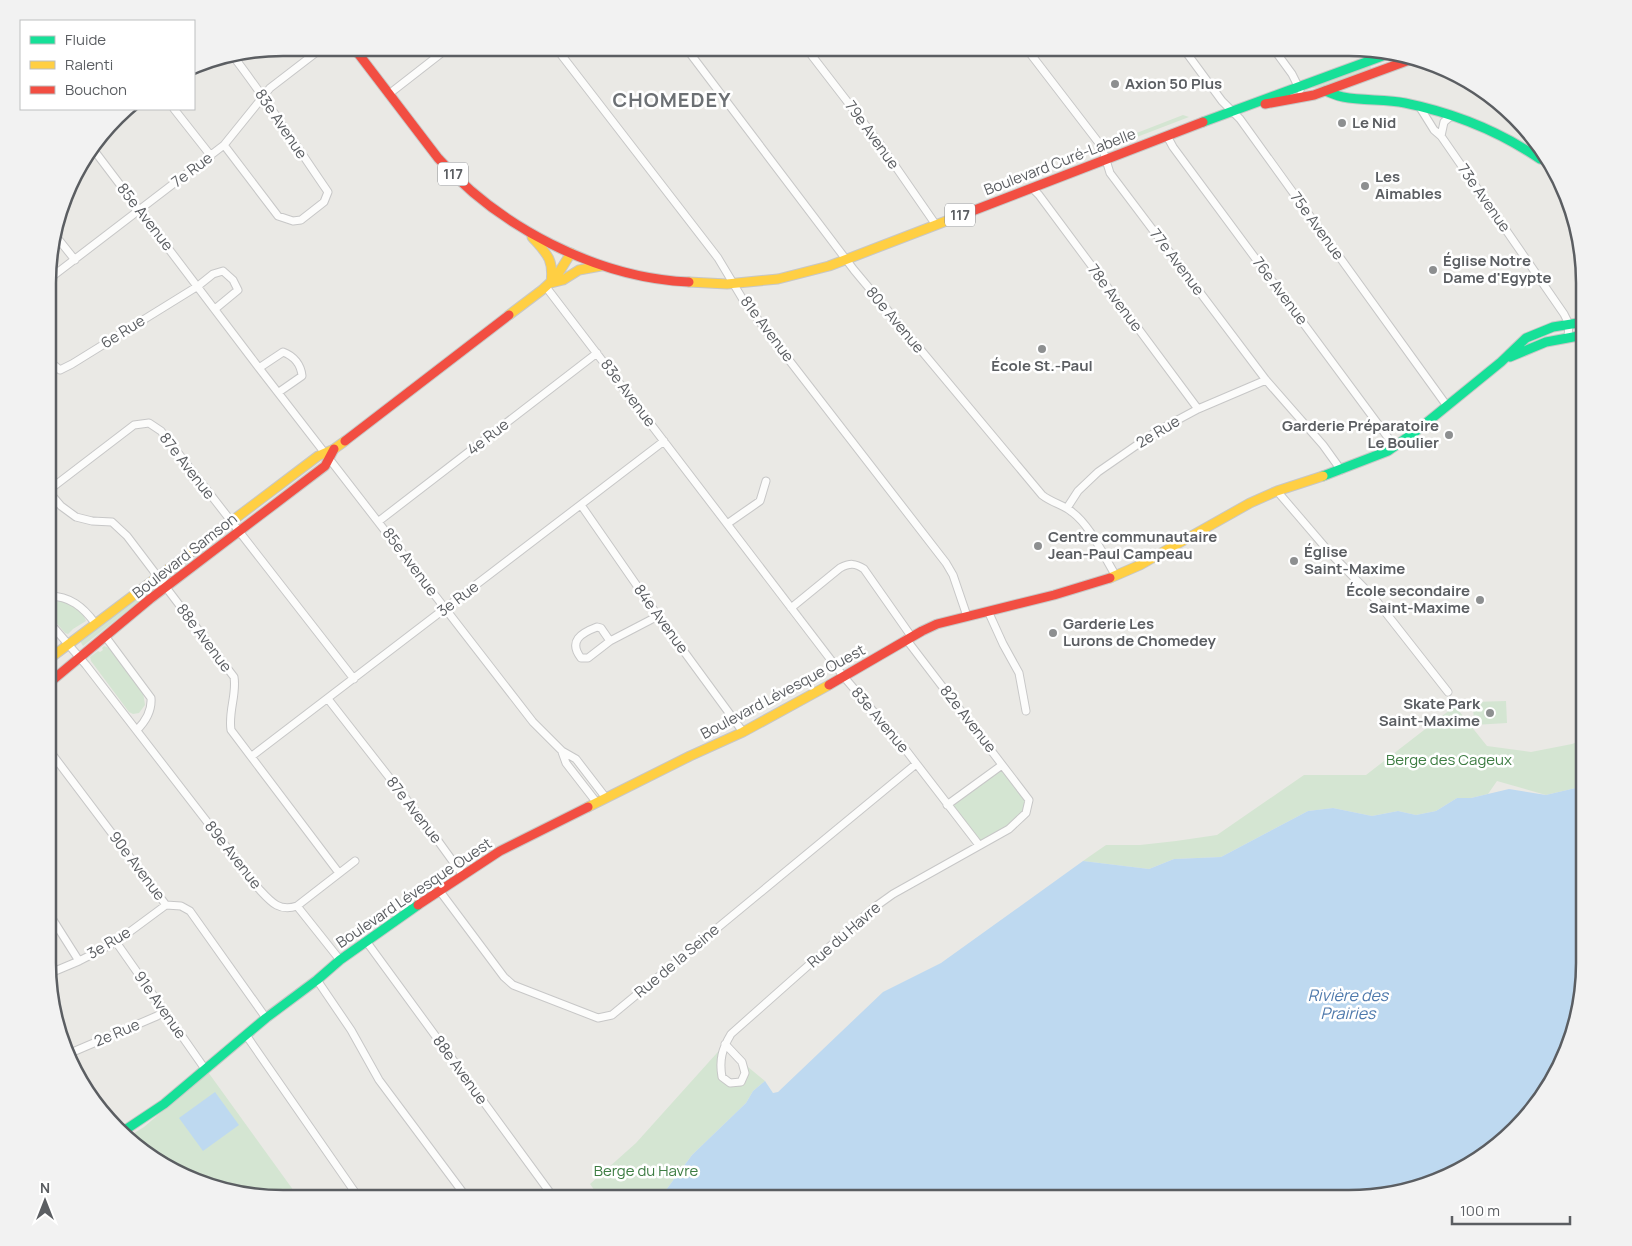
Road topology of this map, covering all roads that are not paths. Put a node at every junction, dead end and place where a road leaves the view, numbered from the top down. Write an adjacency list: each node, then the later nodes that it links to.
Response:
1 (312, 56): 18 (street, 7e Rue)
2 (360, 56): 17 (street, Boulevard Curé-Labelle / 117)
3 (438, 56): 17 (street)
4 (562, 56): 42 (street, 81e Avenue)
5 (692, 56): 39 (street, 80e Avenue)
6 (812, 56): 34 (street, 79e Avenue)
7 (1032, 56): 31 (street, 77e Avenue)
8 (1189, 56): 23 (street, 75e Avenue)
9 (1279, 56): 15 (street)
10 (1374, 58): 15 (street, Boulevard Curé-Labelle / 117)
11 (1386, 59): 14 (street)
12 (237, 61): 18 (street, 83e Avenue)
13 (1402, 63): 14 (street, Boulevard Curé-Labelle)
14 (1388, 68): 16 (street, Boulevard Curé-Labelle)
15 (1299, 86): 19 (street); 21 (street, Boulevard Curé-Labelle / 117)
16 (1325, 91): 19 (street, Boulevard Curé-Labelle / 117); 20 (street)
17 (389, 94): 35 (street, Boulevard Curé-Labelle / 117)
18 (263, 97): 27 (street, 7e Rue); 27 (street, 83e Avenue)
19 (1303, 97): 21 (street, Boulevard Curé-Labelle / 117)
20 (1418, 105): 24 (street); 26 (street, 73e Avenue)
21 (1245, 107): 23 (street, Boulevard Curé-Labelle / 117)
22 (175, 110): 29 (street)
23 (1233, 111): 25 (street, Boulevard Curé-Labelle / 117); 56 (street, 75e Avenue)
24 (1452, 114): 26 (street); 30 (street)
25 (1167, 136): 31 (street, Boulevard Curé-Labelle / 117); 59 (street, 76e Avenue)
26 (1441, 136): 47 (street, 73e Avenue)
27 (224, 145): 29 (street, 7e Rue)
28 (97, 153): 33 (street, 85e Avenue)
29 (211, 156): 33 (street, 7e Rue)
30 (1538, 158)
31 (1106, 159): 32 (street, Boulevard Curé-Labelle / 117); 54 (street, 77e Avenue)
32 (1032, 188): 34 (street, Boulevard Curé-Labelle / 117); 57 (street, 78e Avenue)
33 (139, 210): 38 (street, 7e Rue); 44 (street, 85e Avenue)
34 (936, 224): 39 (street, Boulevard Curé-Labelle / 117)
35 (526, 230): 37 (street, Boulevard Curé-Labelle / 117); 43 (street)
36 (60, 242): 38 (street)
37 (571, 253): 40 (street, Boulevard Curé-Labelle / 117); 43 (street, Boulevard Samson)
38 (74, 260): 41 (street, 7e Rue)
39 (846, 260): 42 (street, Boulevard Curé-Labelle / 117); 67 (street, 80e Avenue)
40 (603, 266): 42 (street, Boulevard Curé-Labelle / 117); 43 (street)
41 (57, 274)
42 (734, 284): 80 (street, 81e Avenue)
43 (548, 285): 50 (street, 83e Avenue); 60 (street, Boulevard Samson)
44 (198, 286): 45 (street, 85e Avenue); 45 (street); 52 (street, 6e Rue)
45 (215, 309): 53 (street, 85e Avenue)
46 (1576, 323): 47 (street, Boulevard Lévesque Ouest)
47 (1569, 324): 49 (street); 51 (street, Boulevard Lévesque Ouest)
48 (1576, 336): 49 (street, Boulevard Lévesque Ouest)
49 (1568, 337): 51 (street, Boulevard Lévesque Ouest)
50 (597, 352): 58 (street, 83e Avenue); 68 (street, 4e Rue)
51 (1501, 362): 56 (street, Boulevard Lévesque Ouest)
52 (56, 367)
53 (259, 368): 55 (street, 85e Avenue); 55 (street)
54 (1266, 380): 57 (street, 2e Rue); 61 (street, 77e Avenue)
55 (279, 392): 60 (street, 85e Avenue)
56 (1447, 406): 59 (street, Boulevard Lévesque Ouest)
57 (1198, 409): 67 (street, 2e Rue)
58 (664, 441): 66 (street, 3e Rue); 70 (street, 83e Avenue)
59 (1395, 447): 61 (street, Boulevard Lévesque Ouest)
60 (330, 453): 68 (street, 85e Avenue); 69 (street, Boulevard Samson); 71 (street, Boulevard Samson)
61 (1341, 470): 64 (street, Boulevard Lévesque Ouest)
62 (766, 482): 70 (street)
63 (56, 486): 69 (street, 87e Avenue)
64 (1277, 491): 72 (street, Boulevard Lévesque Ouest); 92 (street)
65 (56, 500): 73 (street, 88e Avenue)
66 (580, 505): 77 (street, 3e Rue); 79 (street, 84e Avenue)
67 (1067, 508): 72 (street, 80e Avenue)
68 (379, 520): 77 (street, 85e Avenue)
69 (232, 522): 71 (street, 87e Avenue); 73 (street, Boulevard Samson)
70 (727, 524): 76 (street, 83e Avenue)
71 (239, 531): 74 (street, Boulevard Samson); 91 (street, 87e Avenue)
72 (1116, 576): 78 (street, Boulevard Lévesque Ouest)
73 (158, 577): 74 (street, 88e Avenue); 81 (street, Boulevard Samson)
74 (166, 587): 83 (street, Boulevard Samson); 98 (street, 88e Avenue)
75 (56, 597): 81 (street)
76 (791, 608): 84 (street, 82e Avenue); 90 (street, 83e Avenue)
77 (445, 609): 91 (street, 3e Rue); 97 (street, 85e Avenue)
78 (988, 611): 80 (street, Boulevard Lévesque Ouest); 94 (street)
79 (658, 616): 85 (street); 96 (street, 84e Avenue)
80 (966, 616): 84 (street, Boulevard Lévesque Ouest)
81 (95, 623): 86 (street, Boulevard Samson)
82 (56, 631): 86 (street, 89e Avenue)
83 (105, 636): 88 (street, Boulevard Samson); 95 (street)
84 (908, 637): 90 (street, Boulevard Lévesque Ouest); 101 (street, 82e Avenue)
85 (610, 641): 85 (street)
86 (67, 644): 87 (street, Boulevard Samson); 88 (street, 89e Avenue)
87 (56, 653)
88 (79, 657): 89 (street, Boulevard Samson); 95 (street, 89e Avenue)
89 (56, 678)
90 (844, 678): 96 (street, Boulevard Lévesque Ouest); 100 (street, 83e Avenue)
91 (354, 679): 93 (street, 3e Rue)
92 (1448, 692)
93 (328, 699): 98 (street, 3e Rue); 109 (street, 87e Avenue)
94 (1026, 712)
95 (137, 730): 112 (street, 89e Avenue)
96 (743, 732): 102 (street, Boulevard Lévesque Ouest)
97 (562, 751): 102 (street, 85e Avenue); 104 (street, 85e Avenue)
98 (252, 756): 108 (street, 88e Avenue)
99 (56, 760): 111 (street, 90e Avenue)
100 (916, 764): 105 (street, 83e Avenue); 110 (street, Rue de la Seine)
101 (1002, 765): 103 (street, 82e Avenue); 105 (street)
102 (606, 798): 104 (street, Boulevard Lévesque Ouest)
103 (1029, 800): 106 (street, Rue du Havre)
104 (597, 802): 109 (street, Boulevard Lévesque Ouest)
105 (947, 805): 106 (street, 83e Avenue)
106 (979, 845): 123 (street, Rue du Havre)
107 (355, 860): 108 (street)
108 (339, 873): 112 (street)
109 (462, 874): 110 (street, Boulevard Lévesque Ouest)
110 (439, 890): 114 (street, Boulevard Lévesque Ouest)
111 (166, 904): 115 (street, 3e Rue); 121 (street, 90e Avenue)
112 (297, 906): 116 (street)
113 (56, 925): 117 (street)
114 (366, 941): 116 (street, Boulevard Lévesque Ouest); 129 (street, 88e Avenue)
115 (116, 942): 117 (street, 3e Rue); 120 (street, 91e Avenue)
116 (340, 960): 119 (street, Boulevard Lévesque Ouest)
117 (78, 961): 118 (street, 3e Rue)
118 (56, 970)
119 (317, 980): 121 (street, Boulevard Lévesque Ouest); 128 (street)
120 (164, 1011): 124 (street, 2e Rue); 125 (street, 91e Avenue)
121 (266, 1018): 122 (street, Boulevard Lévesque Ouest)
122 (246, 1035): 125 (street, Boulevard Lévesque Ouest); 127 (street)
123 (725, 1044): 123 (street)
124 (75, 1051)
125 (205, 1069): 126 (street, Boulevard Lévesque Ouest)
126 (128, 1128)
127 (353, 1190)
128 (461, 1190)
129 (548, 1190)

